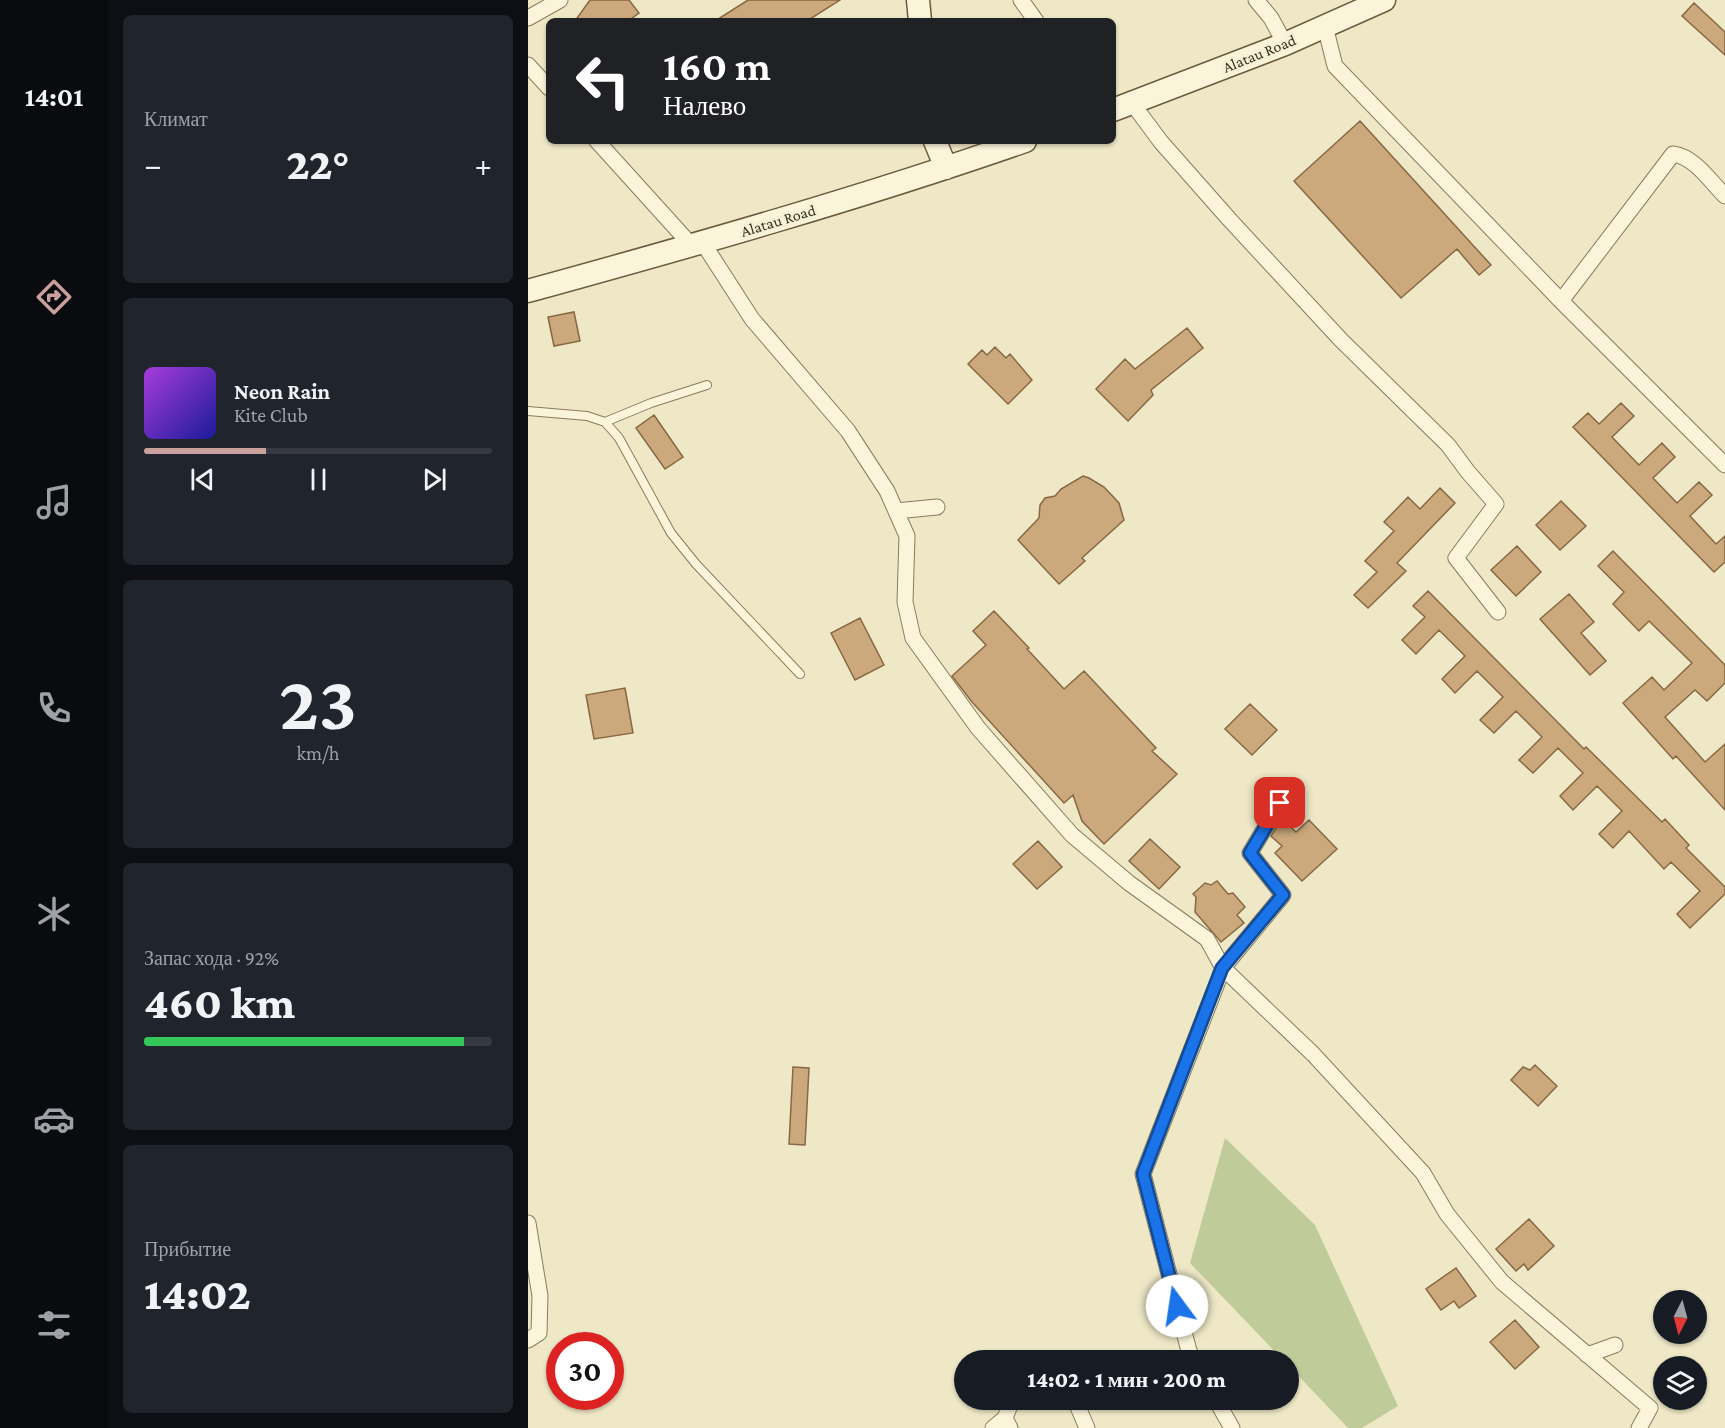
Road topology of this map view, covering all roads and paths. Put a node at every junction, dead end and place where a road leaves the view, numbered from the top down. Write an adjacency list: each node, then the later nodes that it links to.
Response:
1 (560, 0): 6 (street)
2 (918, 0): 7 (main road)
3 (1020, 0): 8 (street)
4 (1256, 0): 10 (street)
5 (1384, 0): 9 (main road, Alatau Road)
6 (528, 18)
7 (920, 18)
8 (1034, 18)
9 (1325, 26): 10 (main road, Alatau Road); 21 (street)
10 (1285, 44): 13 (main road, Alatau Road)
11 (528, 65): 12 (street)
12 (546, 85)
13 (1122, 106): 28 (street)
14 (600, 144): 19 (street)
15 (936, 144): 17 (main road)
16 (1016, 144): 17 (main road, Alatau Road)
17 (946, 168): 19 (main road, Alatau Road)
18 (1725, 196): 21 (street)
19 (697, 244): 20 (main road, Alatau Road); 27 (street)
20 (528, 291)
21 (1560, 301): 25 (street)
22 (707, 385): 24 (lane)
23 (528, 411): 24 (lane)
24 (605, 422): 29 (lane)
25 (1725, 465)
26 (938, 507): 27 (street)
27 (896, 511): 31 (street)
28 (1498, 612)
29 (800, 674)
30 (1280, 803): 31 (street)
31 (1222, 968): 36 (street); 37 (street)
32 (528, 1223): 33 (street)
33 (529, 1245): 34 (street)
34 (528, 1340)
35 (1615, 1345): 37 (street)
36 (1189, 1350)
37 (1587, 1355): 44 (street)
38 (1008, 1410): 41 (street)
39 (1079, 1410): 42 (street)
40 (1222, 1410): 43 (street)
41 (1002, 1425)
42 (1087, 1428)
43 (1232, 1428)
44 (1639, 1428)

